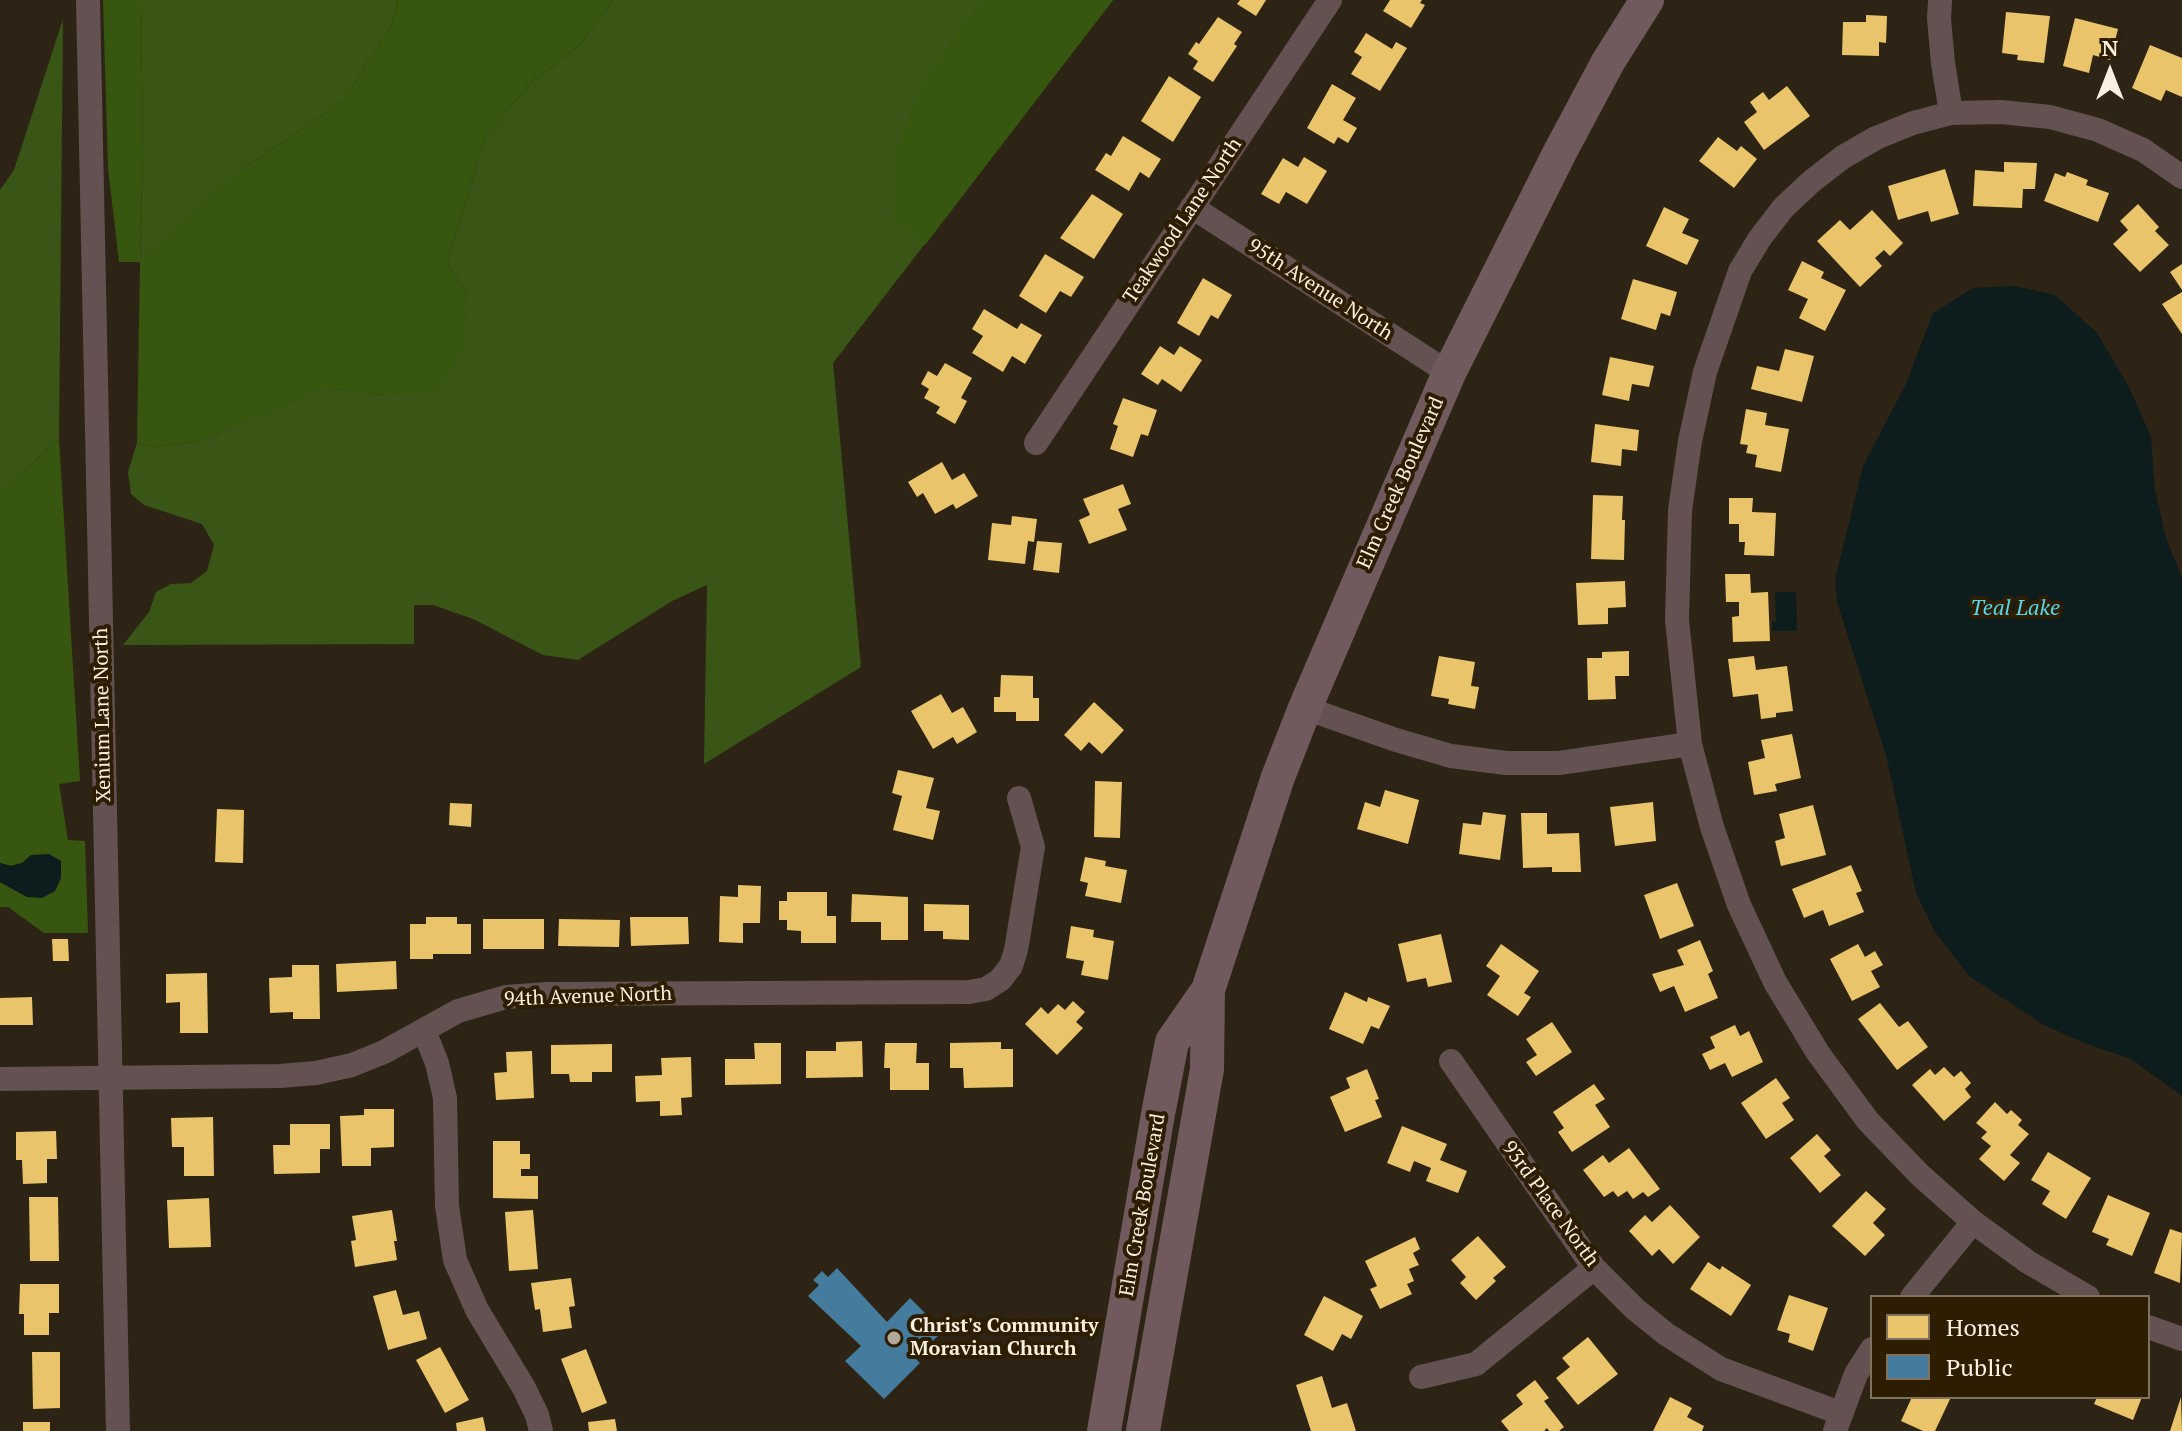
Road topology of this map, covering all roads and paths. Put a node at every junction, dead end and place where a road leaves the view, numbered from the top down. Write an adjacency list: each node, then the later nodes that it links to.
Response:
1 (88, 0): 16 (street, Xenium Lane North)
2 (1330, 0): 7 (street, Teakwood Lane North)
3 (1647, 0): 8 (main road, Elm Creek Boulevard)
4 (1940, 0): 5 (street)
5 (1951, 113): 6 (street); 11 (street)
6 (2182, 177)
7 (1192, 207): 8 (street, 95th Avenue North); 9 (street, Teakwood Lane North)
8 (1449, 373): 10 (main road, Elm Creek Boulevard)
9 (1036, 443)
10 (1305, 708): 11 (street); 13 (main road, Elm Creek Boulevard)
11 (1690, 744): 18 (street)
12 (1019, 798): 14 (street, 94th Avenue North)
13 (1208, 990): 29 (main road, Elm Creek Boulevard); 30 (main road, Elm Creek Boulevard)
14 (424, 1031): 16 (street, 94th Avenue North); 28 (street)
15 (1451, 1061): 19 (street, 93rd Place North)
16 (111, 1077): 17 (street, 94th Avenue North); 27 (street, Xenium Lane North)
17 (0, 1079)
18 (1973, 1222): 20 (street); 21 (street)
19 (1594, 1268): 25 (street); 26 (street, 93rd Place North)
20 (1914, 1295)
21 (2085, 1295)
22 (2150, 1328): 23 (street)
23 (2182, 1339)
24 (1870, 1352): 26 (street)
25 (1421, 1377)
26 (1837, 1422)
27 (118, 1431)
28 (541, 1431)
29 (1104, 1431)
30 (1143, 1431)

